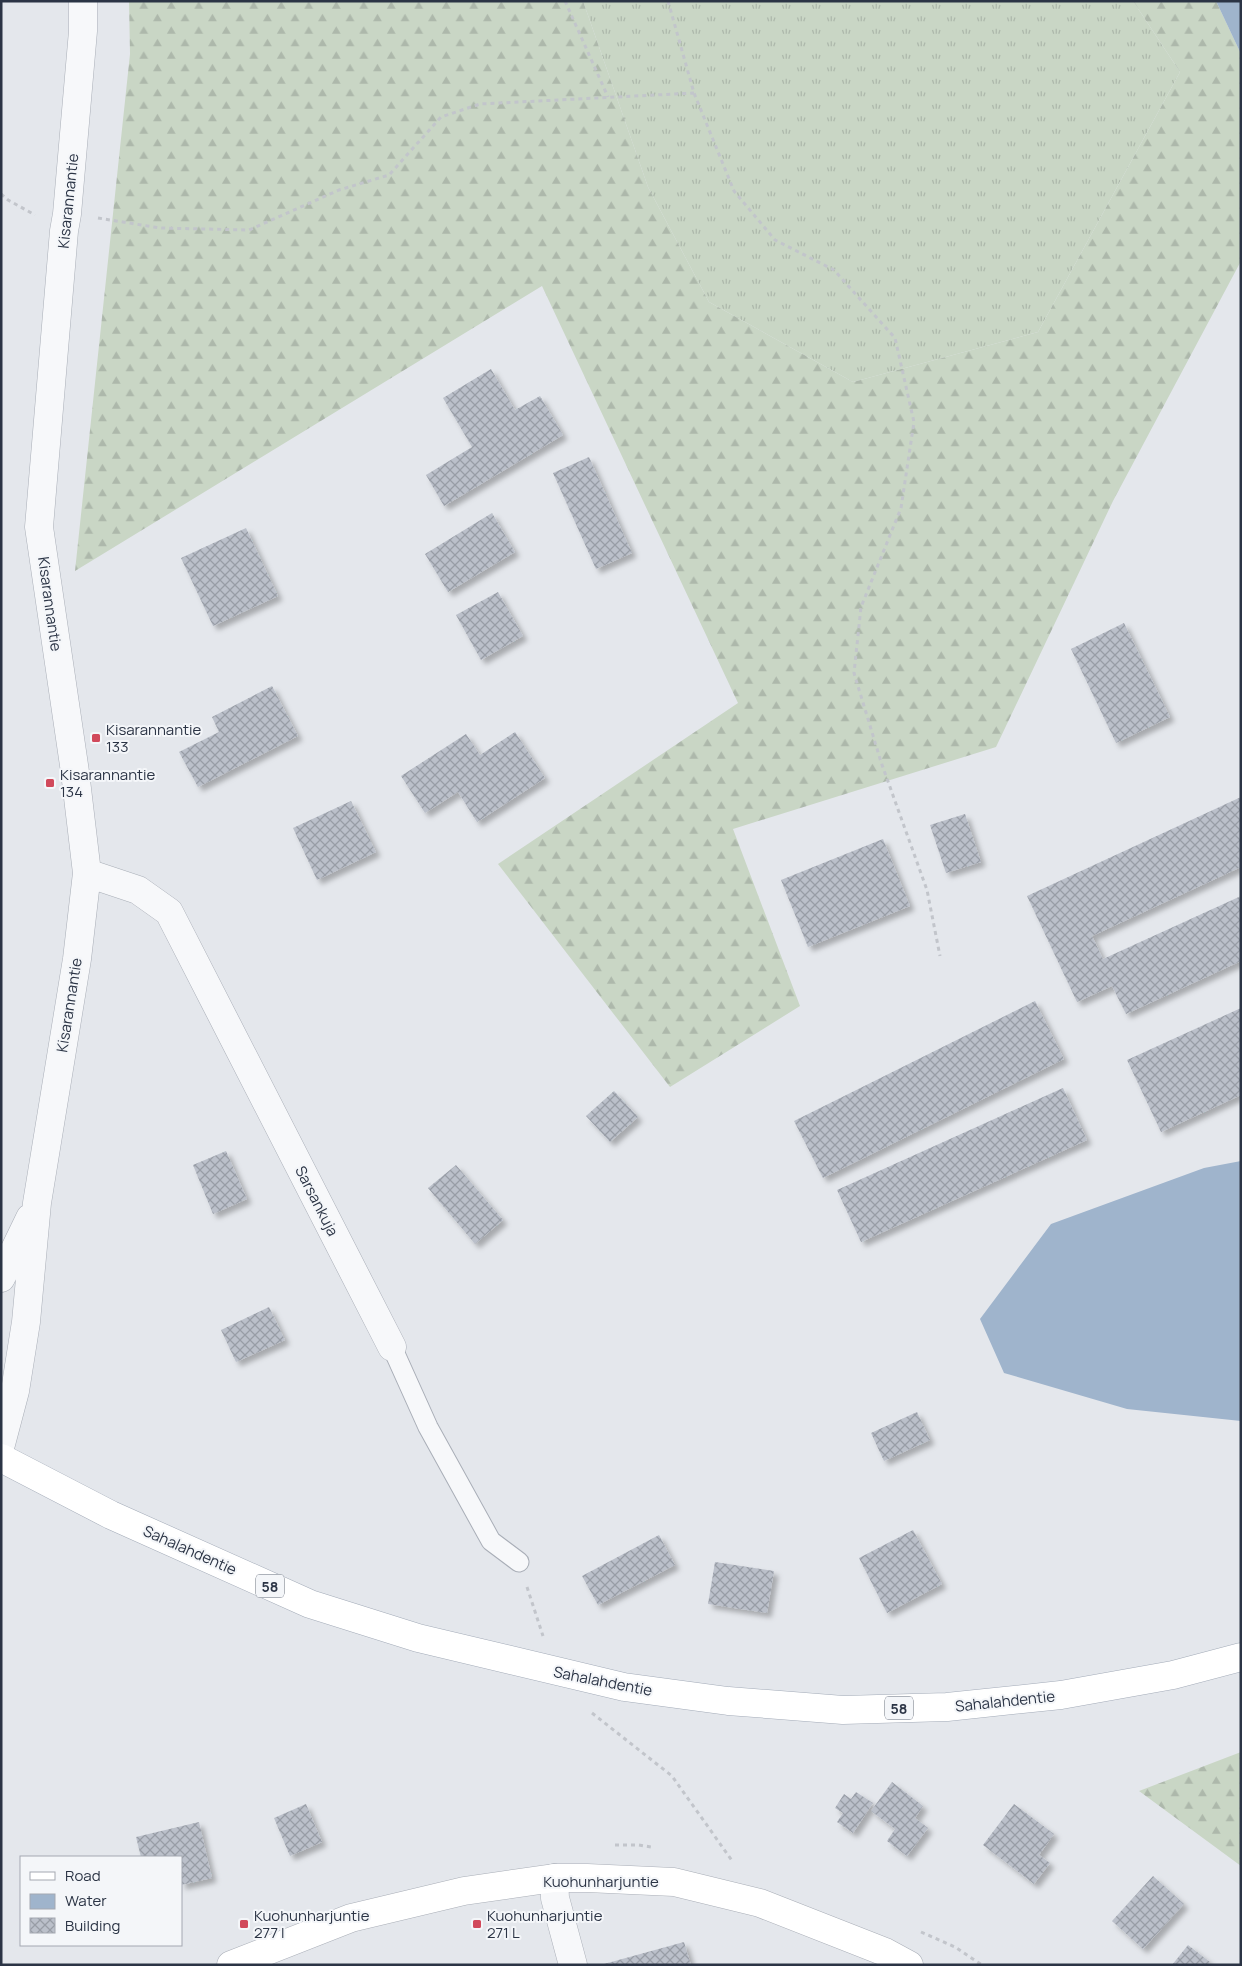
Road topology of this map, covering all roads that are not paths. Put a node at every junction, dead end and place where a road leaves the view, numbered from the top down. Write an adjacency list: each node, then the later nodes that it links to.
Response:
1 (82, 1): 2 (street, Kisarannantie)
2 (87, 874): 3 (street, Kisarannantie); 5 (street, Sarsankuja)
3 (38, 1203): 4 (street, Kisarannantie); 6 (street, Kisarannantie)
4 (1, 1278)
5 (392, 1347): 8 (lane, Sarsankuja)
6 (1, 1444)
7 (1, 1458): 9 (main road, Sahalahdentie / 58)
8 (519, 1562)
9 (1241, 1657)
10 (554, 1878): 11 (main road, Kuohunharjuntie); 12 (street); 13 (main road, Kuohunharjuntie)
11 (231, 1965)
12 (573, 1965)
13 (909, 1965)

